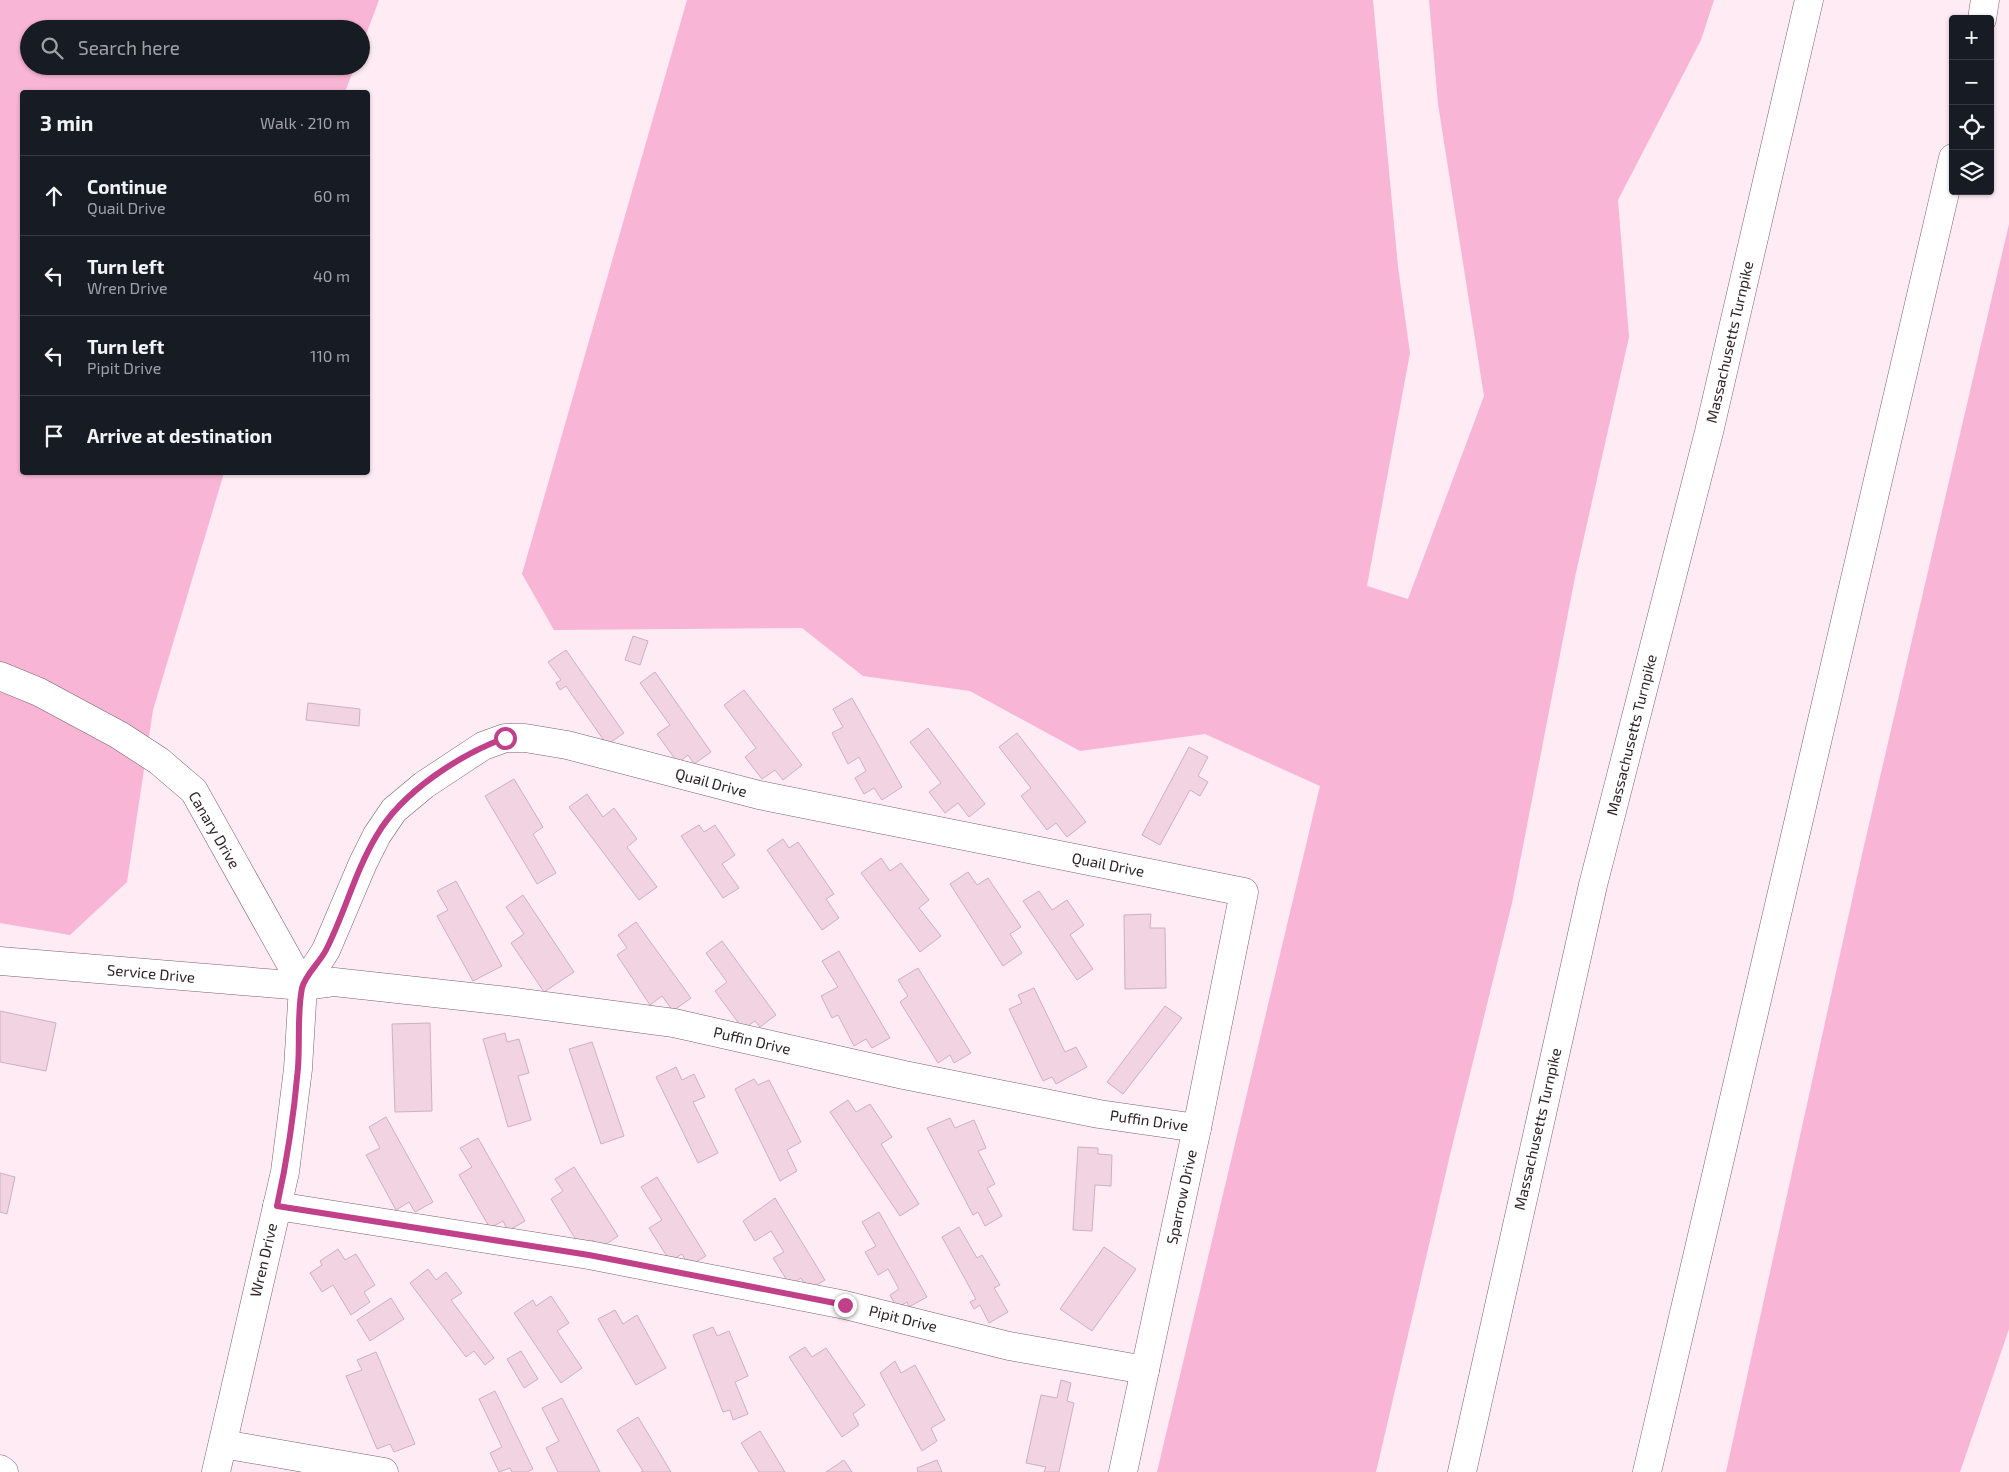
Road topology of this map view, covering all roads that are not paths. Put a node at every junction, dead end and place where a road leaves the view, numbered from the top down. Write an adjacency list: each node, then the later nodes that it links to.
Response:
1 (1809, 0): 18 (main road, Massachusetts Turnpike)
2 (1984, 0): 3 (main road)
3 (1982, 15)
4 (1949, 175): 19 (main road)
5 (0, 676): 8 (main road, Canary Drive)
6 (1244, 892): 8 (main road, Quail Drive); 9 (main road, Sparrow Drive)
7 (0, 961): 8 (main road, Service Drive)
8 (302, 986): 9 (main road, Puffin Drive); 10 (main road, Wren Drive)
9 (1197, 1128): 11 (main road, Sparrow Drive)
10 (277, 1206): 11 (main road, Pipit Drive); 12 (main road, Wren Drive)
11 (1145, 1370): 17 (main road, Sparrow Drive)
12 (222, 1444): 15 (main road, Wren Drive); 16 (main road)
13 (0, 1469): 14 (main road)
14 (4, 1472)
15 (216, 1472)
16 (384, 1472)
17 (1123, 1472)
18 (1462, 1472)
19 (1647, 1472)

